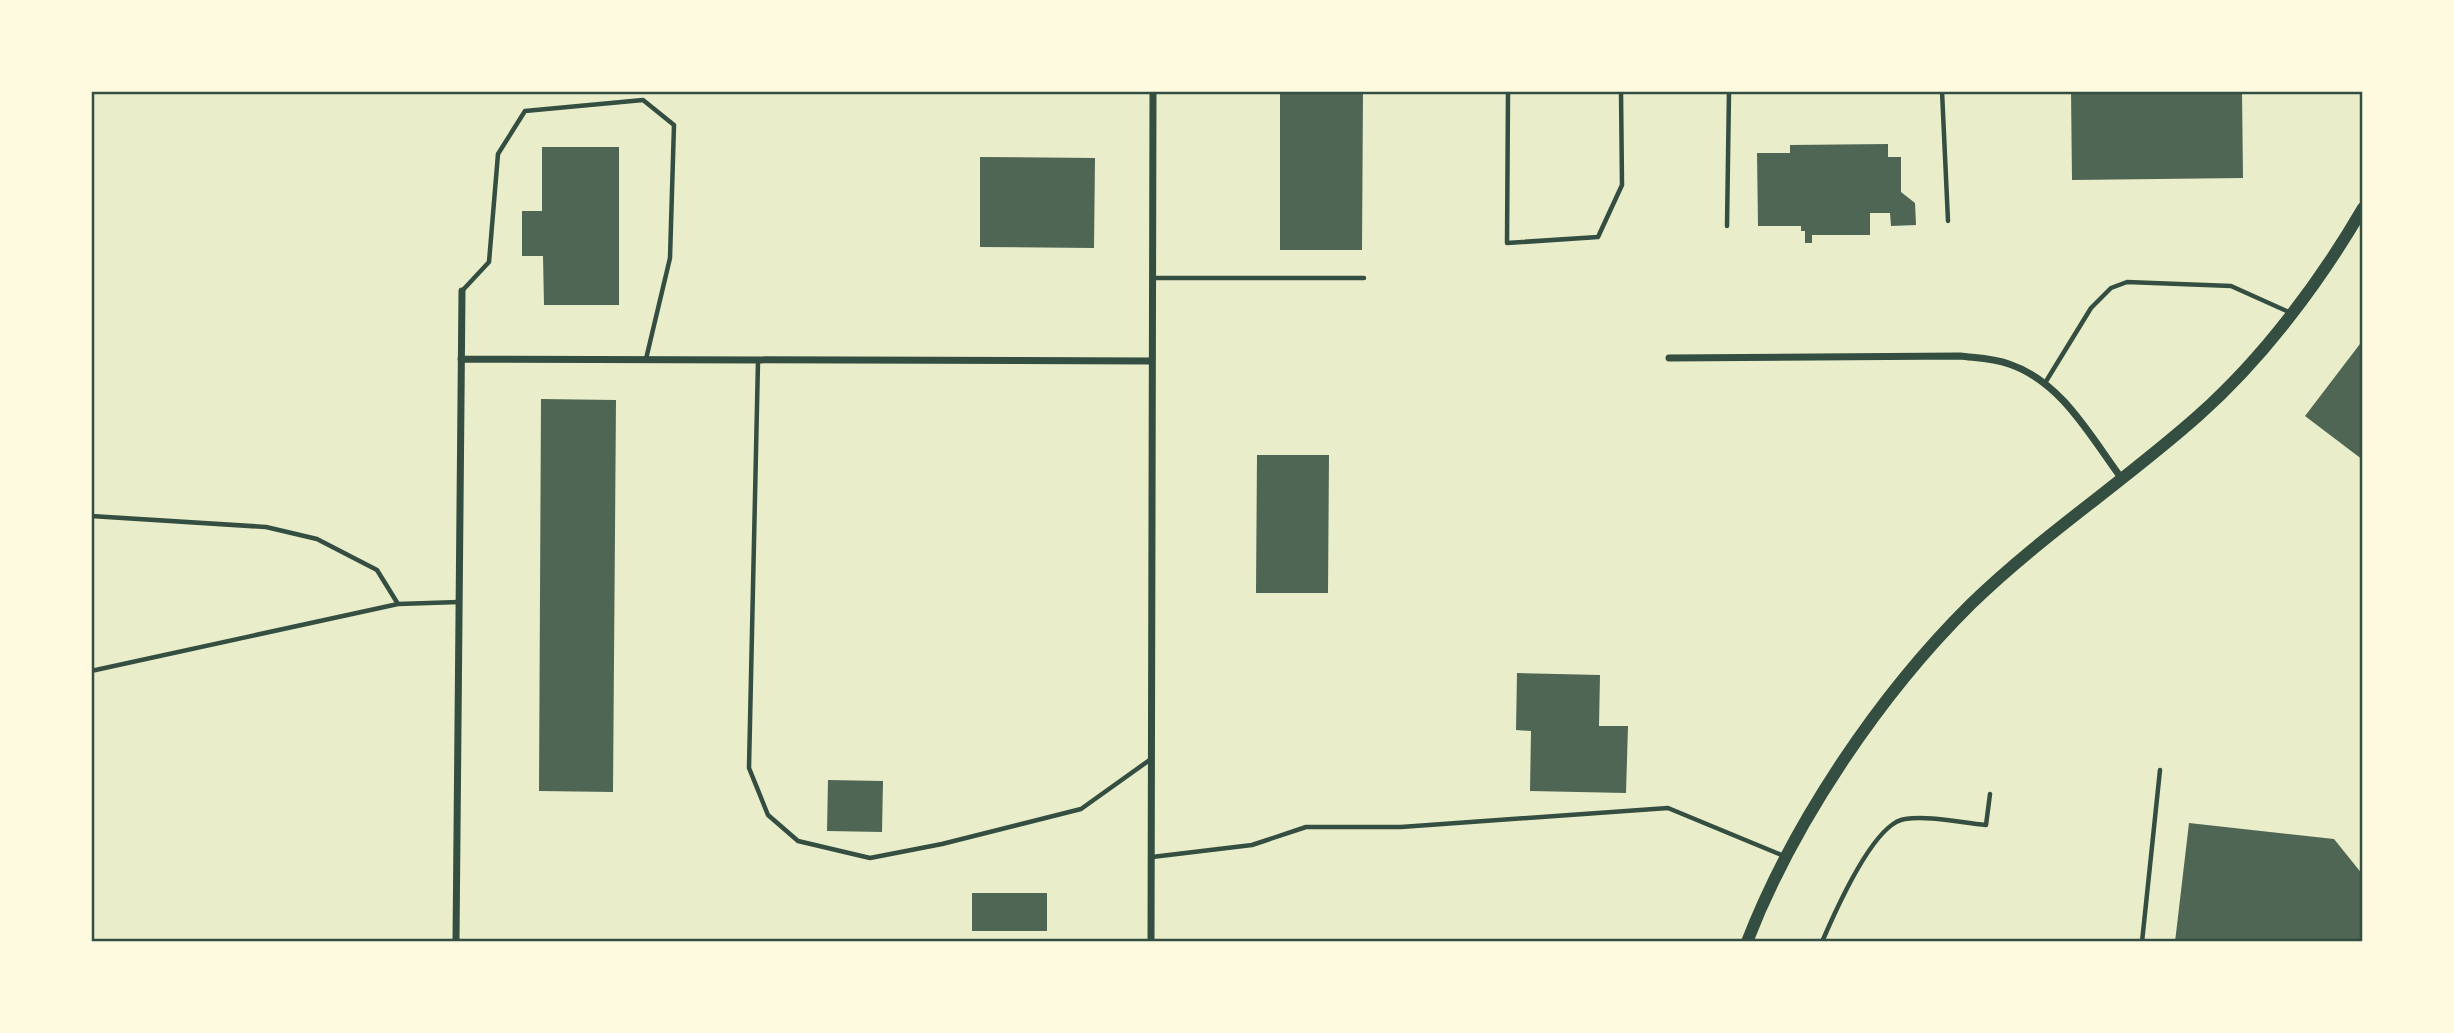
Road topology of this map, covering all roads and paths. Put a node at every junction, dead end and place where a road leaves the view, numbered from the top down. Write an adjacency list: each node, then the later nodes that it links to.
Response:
1 (1153, 91): 9 (street)
2 (1508, 91): 3 (lane)
3 (1620, 91)
4 (1730, 91): 8 (lane)
5 (1942, 91): 7 (lane)
6 (2363, 208): 12 (street)
7 (1948, 221)
8 (1727, 226)
9 (1152, 278): 10 (lane); 17 (street)
10 (1364, 278)
11 (462, 291): 14 (street); 15 (lane)
12 (2292, 313): 18 (lane); 19 (street)
13 (1669, 358): 18 (street)
14 (461, 359): 15 (street); 21 (street)
15 (646, 359): 16 (street)
16 (758, 360): 17 (street); 24 (lane)
17 (1152, 361): 24 (street)
18 (2045, 383): 19 (street)
19 (2122, 479): 28 (street)
20 (91, 516): 22 (lane)
21 (459, 602): 22 (lane); 29 (street)
22 (398, 604): 23 (lane)
23 (91, 671)
24 (1151, 759): 27 (street)
25 (2160, 770): 33 (lane)
26 (1990, 794): 32 (lane)
27 (1151, 857): 28 (lane); 30 (street)
28 (1787, 858): 31 (street)
29 (456, 942)
30 (1151, 942)
31 (1747, 942)
32 (1822, 942)
33 (2142, 942)

